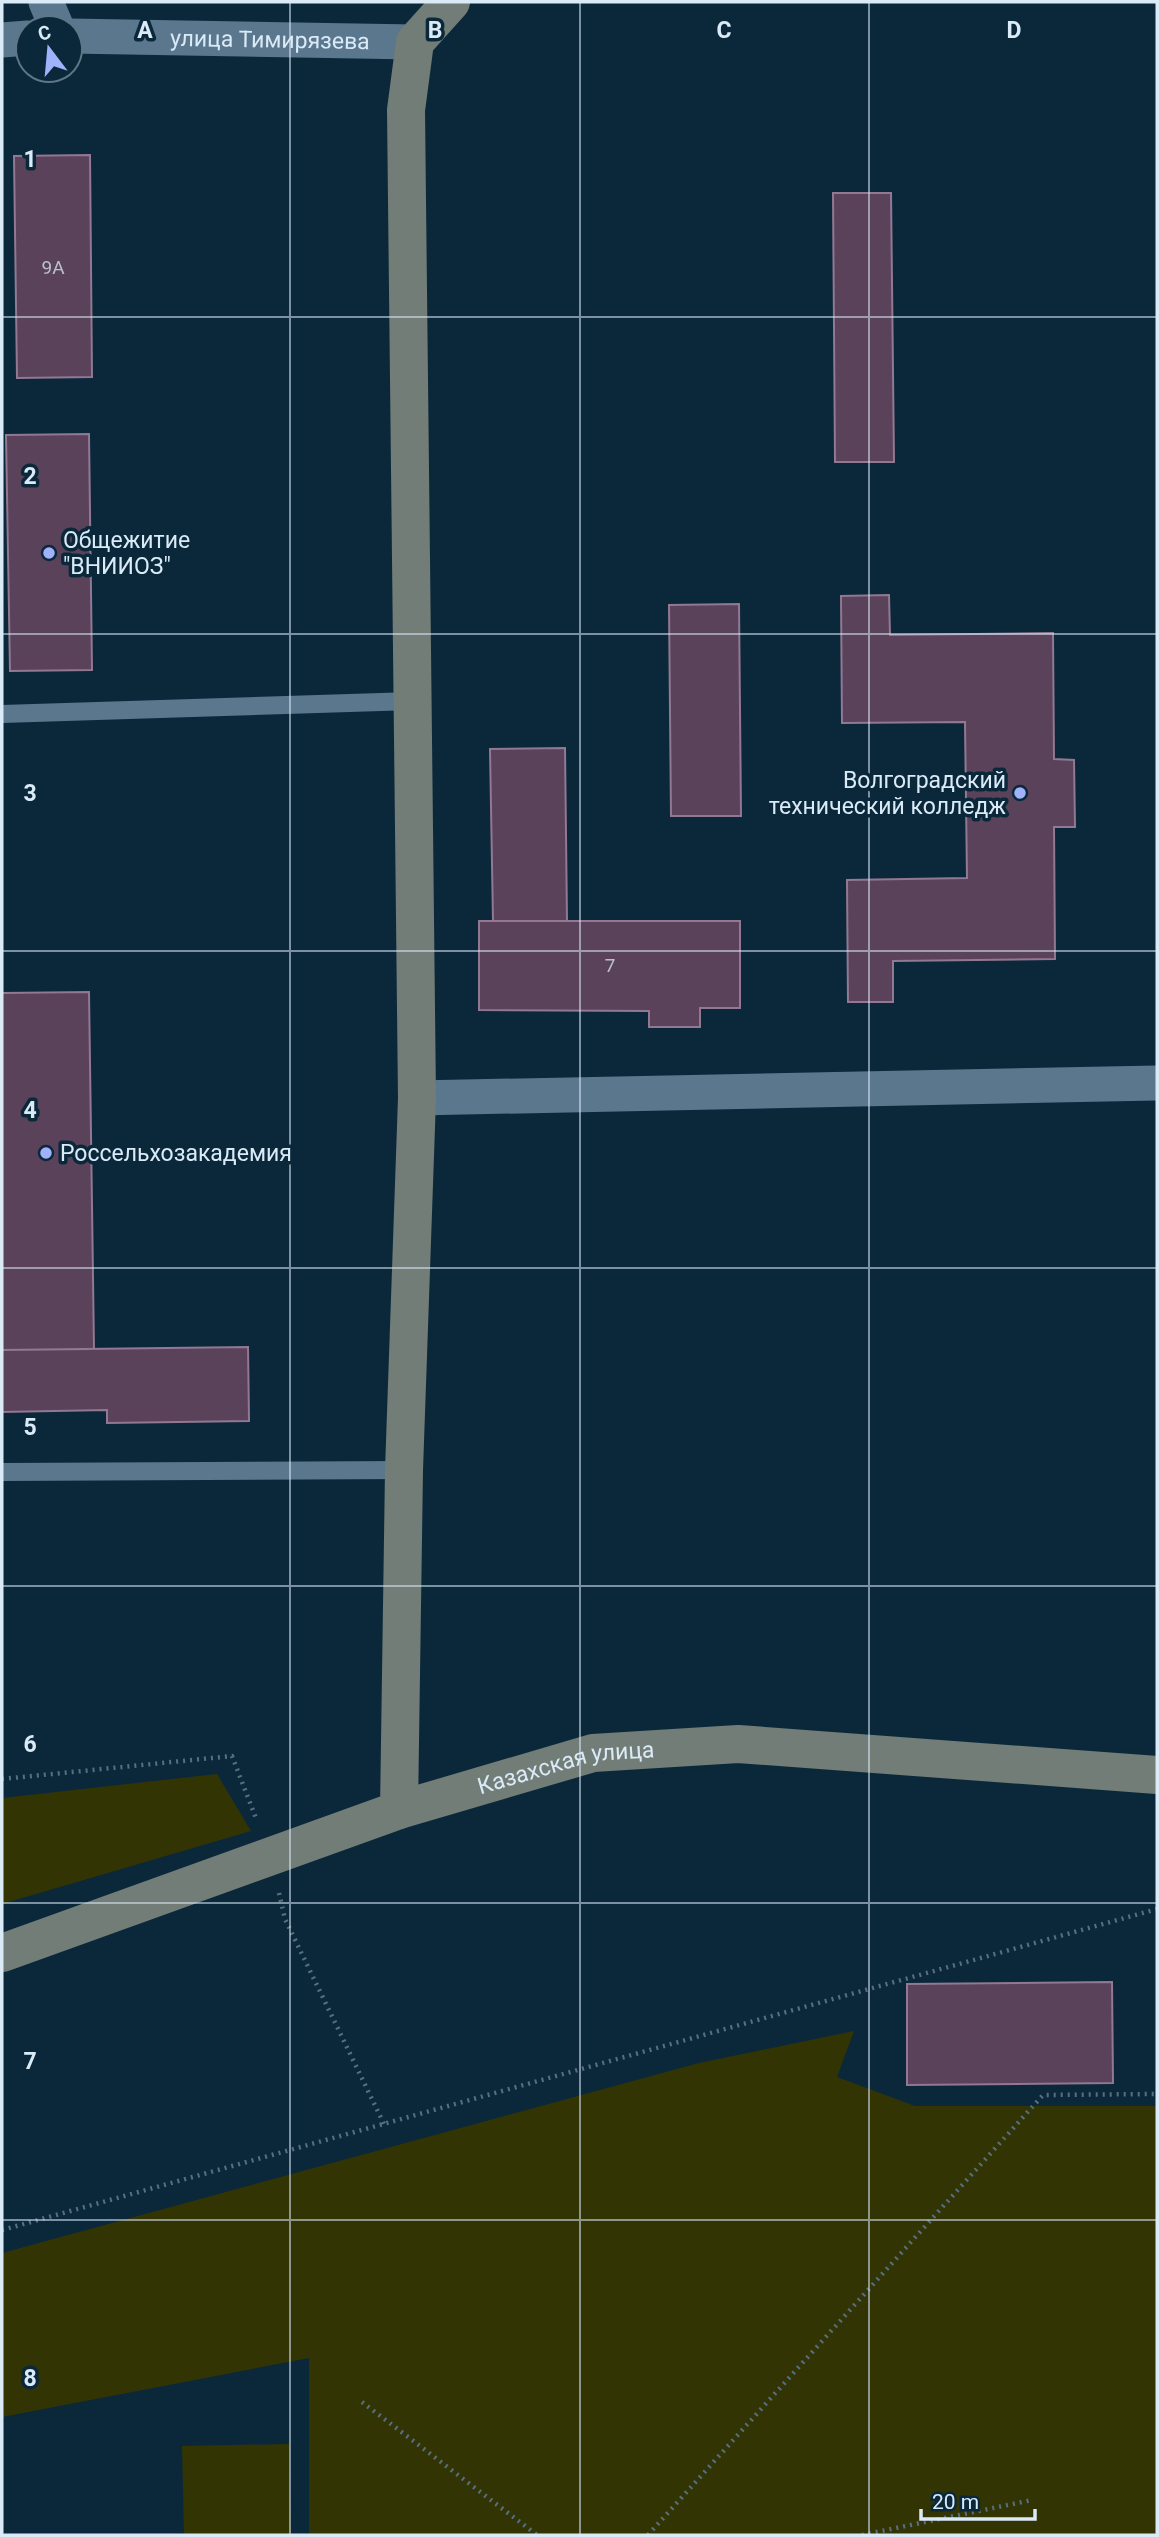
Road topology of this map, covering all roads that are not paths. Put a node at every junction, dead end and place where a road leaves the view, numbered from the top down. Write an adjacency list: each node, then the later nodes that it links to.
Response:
1 (452, 2): 3 (street)
2 (84, 36): 3 (street, улица Тимирязева)
3 (415, 42): 4 (street)
4 (413, 701): 5 (lane); 7 (street)
5 (2, 713)
6 (1157, 1083): 7 (street)
7 (417, 1098): 8 (street)
8 (404, 1470): 9 (lane); 11 (street)
9 (2, 1472)
10 (1157, 1775): 11 (street, Казахская улица)
11 (398, 1810): 12 (street, Казахская улица)
12 (2, 1953)

